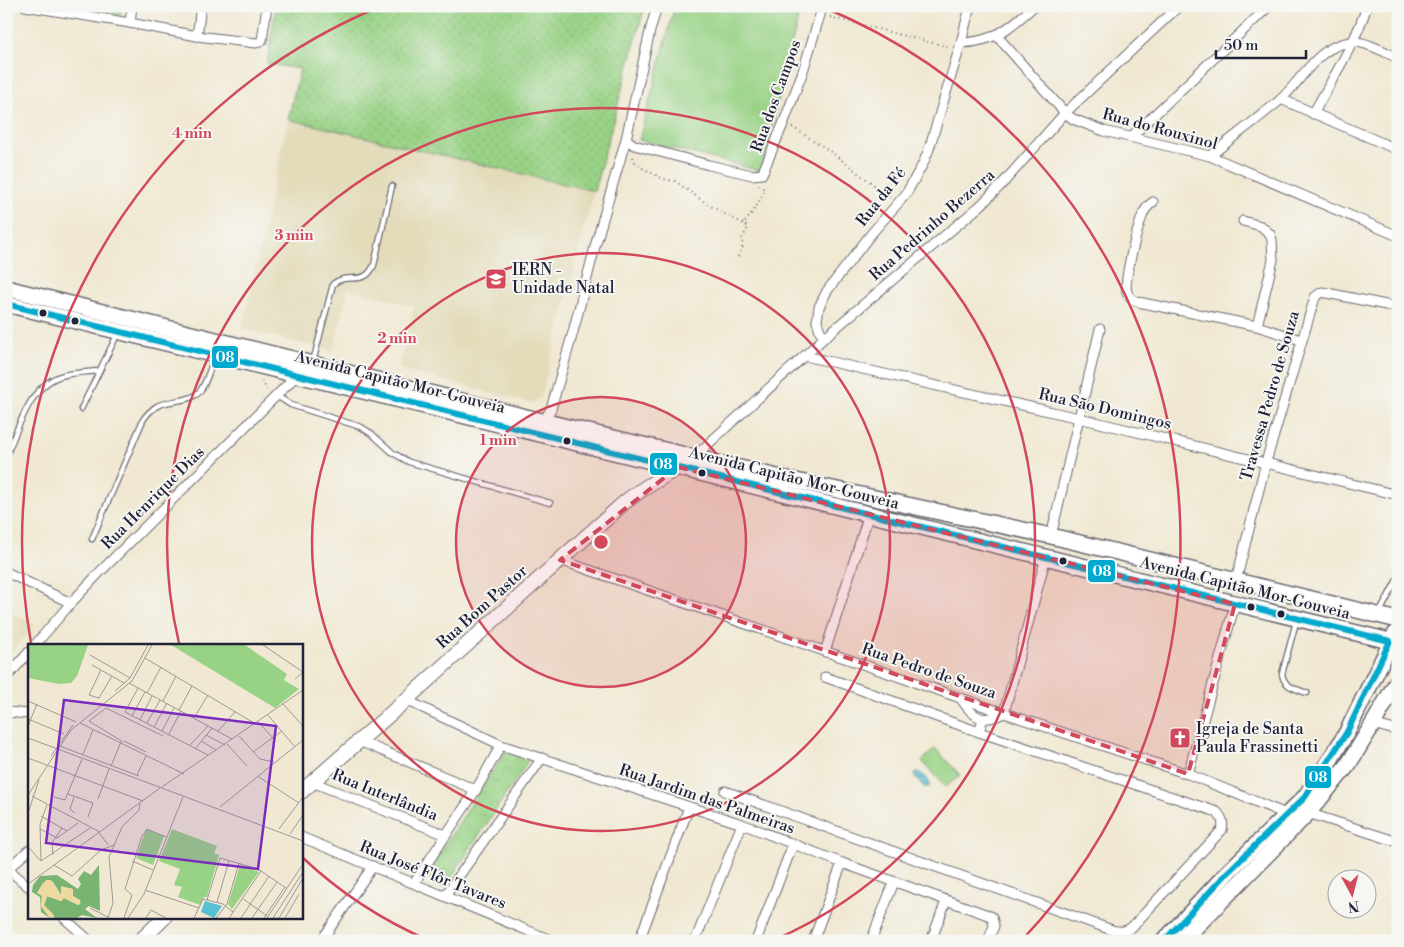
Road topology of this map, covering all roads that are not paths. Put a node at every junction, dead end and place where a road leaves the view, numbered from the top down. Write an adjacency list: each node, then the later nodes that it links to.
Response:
1 (24, 6): 12 (street)
2 (132, 6): 12 (street)
3 (201, 6): 13 (street)
4 (267, 6): 13 (street)
5 (657, 6): 22 (street)
6 (970, 6): 16 (street, Rua da Fé)
7 (1034, 6): 14 (street)
8 (1180, 6): 19 (street, Rua Pedrinho Bezerra)
9 (1269, 6): 21 (street)
10 (1367, 6): 15 (street)
11 (821, 10): 22 (street, Rua dos Campos)
12 (130, 23): 13 (street)
13 (197, 36)
14 (997, 36): 16 (street); 19 (street, Rua do Rouxinol)
15 (1352, 41): 17 (street); 18 (street); 20 (street)
16 (960, 46): 35 (street, Rua da Fé)
17 (1398, 58)
18 (1281, 99): 20 (street); 24 (street)
19 (1065, 113): 21 (street, Rua do Rouxinol); 35 (street, Rua Pedrinho Bezerra)
20 (1313, 114): 23 (street)
21 (1131, 137): 24 (street, Rua do Rouxinol)
22 (626, 139): 47 (street)
23 (1398, 150)
24 (1210, 156): 28 (street, Rua do Rouxinol)
25 (392, 186): 39 (lane)
26 (1153, 202): 32 (street)
27 (1243, 221): 32 (street)
28 (1398, 236)
29 (6, 288): 39 (main road, Avenida Capitão Mor-Gouveia)
30 (6, 304): 34 (main road, Avenida Capitão Mor-Gouveia)
31 (1391, 306): 36 (street, Travessa Pedro de Souza)
32 (1257, 326): 36 (street)
33 (1100, 329): 46 (street)
34 (118, 331): 37 (main road, Avenida Capitão Mor-Gouveia); 40 (lane)
35 (825, 337): 38 (street, Rua Pedrinho Bezerra)
36 (1302, 340): 50 (street, Travessa Pedro de Souza)
37 (215, 355): 41 (main road, Avenida Capitão Mor-Gouveia); 56 (lane)
38 (805, 356): 46 (street, Rua São Domingos); 49 (street, Rua Pedrinho Bezerra)
39 (313, 363): 42 (main road, Avenida Capitão Mor-Gouveia)
40 (99, 372): 45 (lane); 48 (lane)
41 (297, 375): 43 (street, Rua Henrique Dias); 44 (main road, Avenida Capitão Mor-Gouveia)
42 (402, 385): 44 (main road); 47 (main road, Avenida Capitão Mor-Gouveia)
43 (276, 395): 53 (lane); 62 (street, Rua Henrique Dias)
44 (399, 400): 51 (main road, Avenida Capitão Mor-Gouveia)
45 (81, 409)
46 (1079, 418): 50 (street, Rua São Domingos); 55 (street)
47 (542, 421): 49 (main road, Avenida Capitão Mor-Gouveia)
48 (6, 456)
49 (694, 457): 51 (main road, Rua Bom Pastor); 55 (main road, Avenida Capitão Mor-Gouveia)
50 (1266, 462): 52 (street, Rua São Domingos); 61 (street, Travessa Pedro de Souza)
51 (678, 467): 54 (main road, Avenida Capitão Mor-Gouveia); 58 (main road, Rua Bom Pastor)
52 (1398, 495)
53 (550, 503)
54 (870, 514): 57 (main road, Avenida Capitão Mor-Gouveia); 70 (street)
55 (1051, 536): 61 (main road, Avenida Capitão Mor-Gouveia)
56 (92, 539)
57 (1046, 557): 63 (main road, Avenida Capitão Mor-Gouveia); 79 (street)
58 (560, 560): 70 (street, Rua Pedro de Souza); 77 (main road, Rua Bom Pastor)
59 (6, 572): 62 (street)
60 (1398, 578): 64 (lane)
61 (1236, 581): 64 (main road, Avenida Capitão Mor-Gouveia)
62 (71, 603): 69 (street, Rua Henrique Dias)
63 (1235, 604): 65 (main road, Avenida Capitão Mor-Gouveia); 88 (street)
64 (1378, 615): 66 (main road, Avenida Capitão Mor-Gouveia)
65 (1297, 619): 68 (main road, Avenida Capitão Mor-Gouveia); 75 (lane)
66 (1398, 620)
67 (1398, 627): 68 (main road)
68 (1394, 642): 94 (main road)
69 (36, 644)
70 (825, 652): 76 (street, Rua Pedro de Souza)
71 (28, 653): 73 (street)
72 (825, 677): 84 (street)
73 (6, 678)
74 (1398, 680): 82 (main road)
75 (1307, 693)
76 (961, 699): 79 (street, Rua Pedro de Souza); 81 (street)
77 (406, 700): 85 (main road, Rua Bom Pastor); 86 (street, Rua Jardim das Palmeiras)
78 (6, 712): 80 (street)
79 (1004, 713): 81 (street); 88 (street, Rua Pedro de Souza)
80 (28, 714)
81 (983, 719): 84 (street)
82 (1373, 724): 83 (street); 93 (main road)
83 (1398, 731)
84 (979, 732): 91 (street)
85 (359, 741): 89 (main road, Rua Bom Pastor); 90 (street)
86 (501, 745): 87 (street, Rua Jardim das Palmeiras); 90 (street)
87 (542, 758): 92 (street, Rua Jardim das Palmeiras); 107 (street)
88 (1188, 774): 94 (street, Rua Pedro de Souza)
89 (304, 790): 96 (street, Rua Interlândia)
90 (476, 790): 96 (street)
91 (725, 791)
92 (689, 807): 95 (street, Rua Jardim das Palmeiras); 117 (street)
93 (1308, 813): 98 (street); 124 (main road)
94 (1286, 814): 112 (main road)
95 (742, 824): 99 (street, Rua Jardim das Palmeiras); 118 (street)
96 (446, 835): 105 (street)
97 (302, 837): 102 (street, Rua José Flôr Tavares)
98 (1398, 842)
99 (793, 844): 101 (street, Rua Jardim das Palmeiras); 119 (street)
100 (28, 851): 103 (street)
101 (842, 863): 104 (street, Rua Jardim das Palmeiras); 120 (street)
102 (372, 866): 105 (street, Rua José Flôr Tavares); 115 (street)
103 (7, 869): 106 (street)
104 (894, 882): 108 (street, Rua Jardim das Palmeiras); 121 (street)
105 (414, 883): 107 (street, Rua José Flôr Tavares)
106 (28, 886)
107 (445, 896): 111 (street, Rua José Flôr Tavares)
108 (946, 900): 122 (street); 123 (street, Rua Jardim das Palmeiras)
109 (66, 920): 113 (street)
110 (162, 920): 114 (main road)
111 (536, 938): 116 (street, Rua José Flôr Tavares)
112 (1167, 940)
113 (90, 941)
114 (140, 941)
115 (321, 941)
116 (553, 941)
117 (639, 941)
118 (695, 941)
119 (756, 941)
120 (813, 941)
121 (871, 941)
122 (930, 941)
123 (988, 941)
124 (1182, 941)

